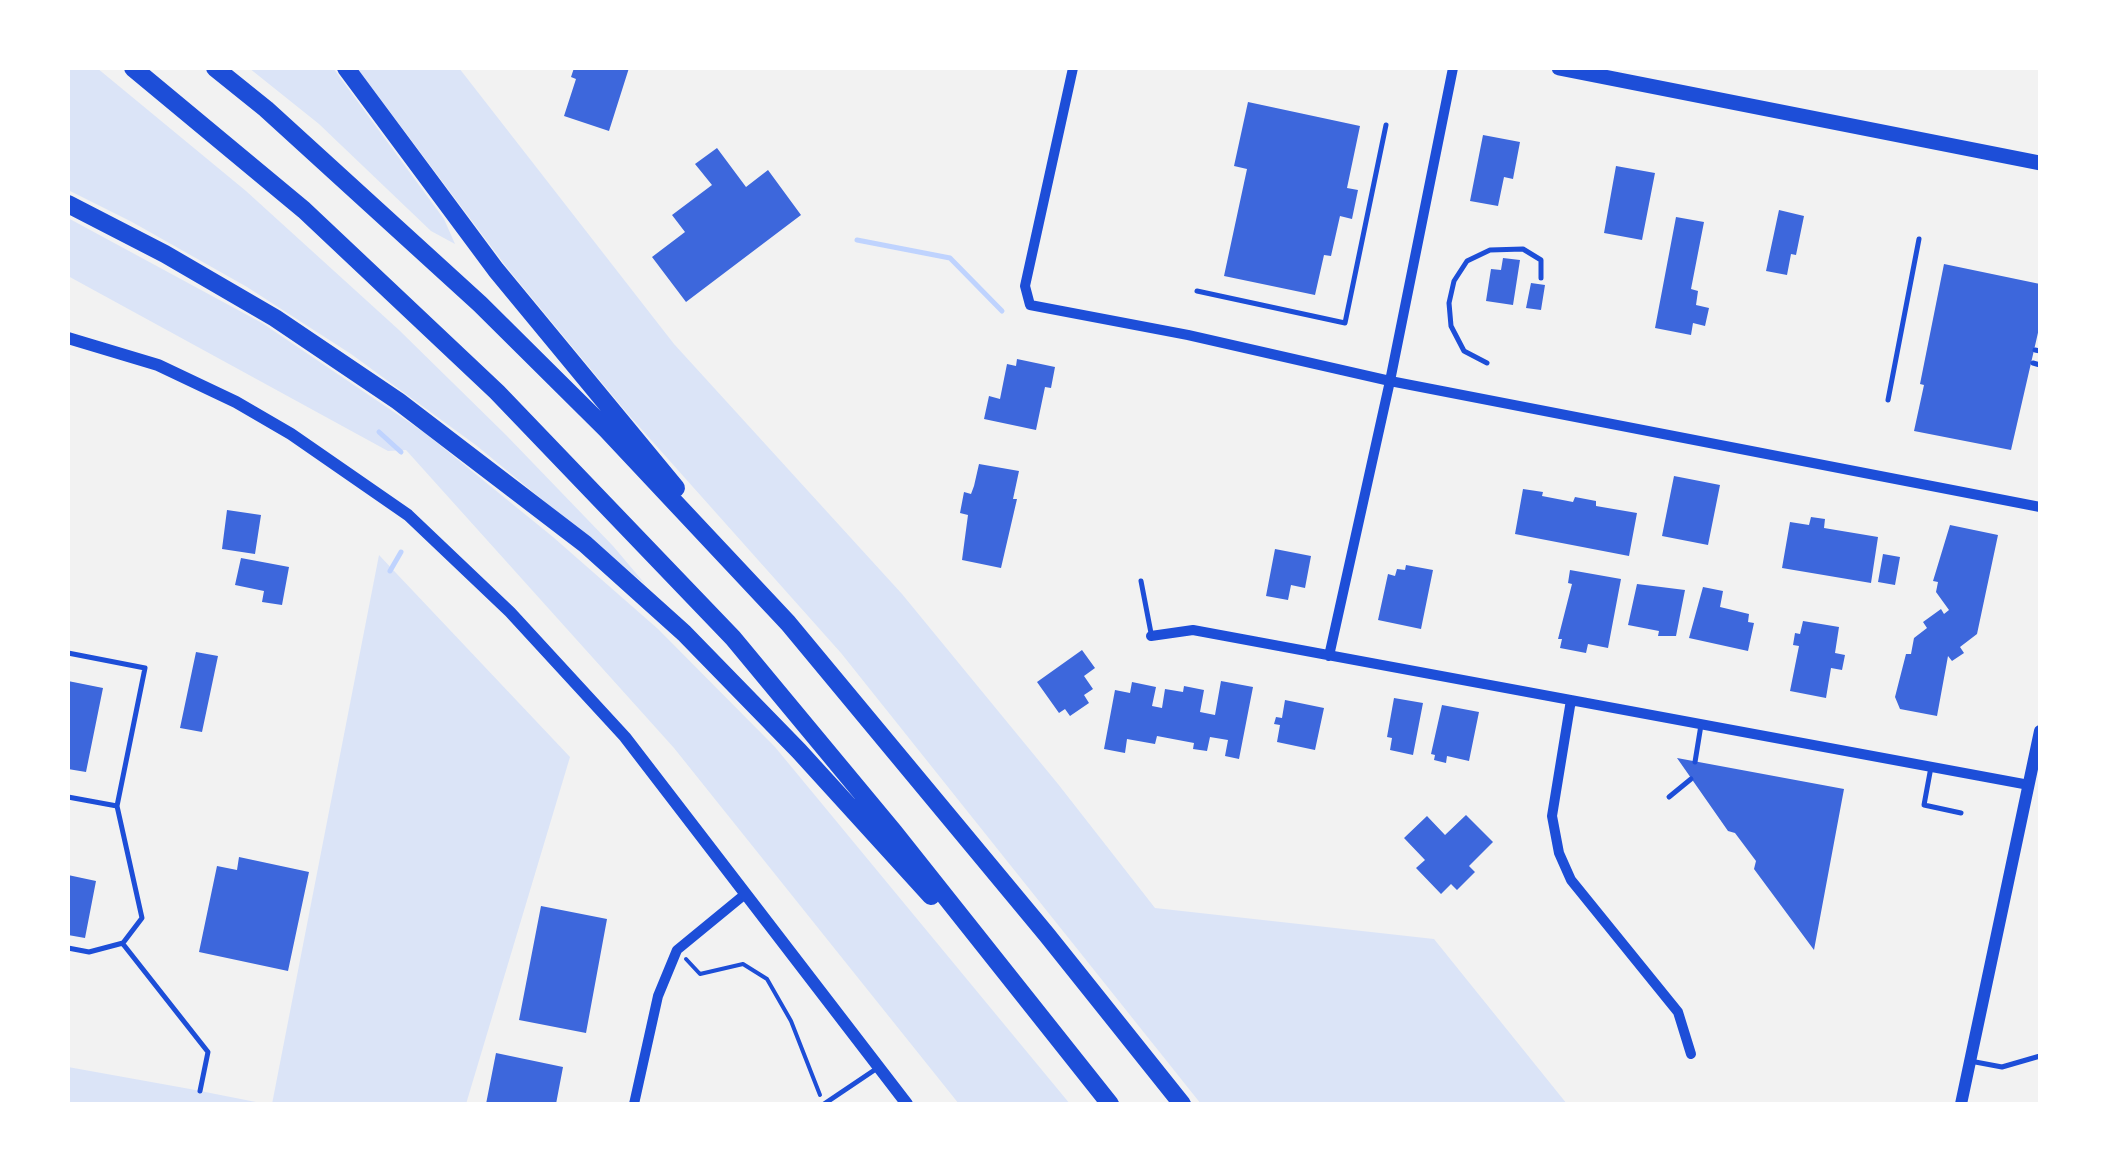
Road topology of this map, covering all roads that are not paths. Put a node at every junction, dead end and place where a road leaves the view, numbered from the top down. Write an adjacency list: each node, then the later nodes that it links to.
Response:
1 (133, 68): 38 (highway)
2 (215, 68): 20 (highway)
3 (346, 68): 20 (highway)
4 (1072, 68): 16 (street)
5 (1453, 68): 16 (street)
6 (1558, 68): 7 (main road)
7 (1592, 71): 9 (main road)
8 (1386, 124): 13 (lane)
9 (2040, 163)
10 (68, 204): 38 (highway)
11 (1919, 239): 17 (lane)
12 (1541, 278): 15 (lane)
13 (1197, 291)
14 (68, 338): 35 (street)
15 (1487, 362)
16 (1390, 381): 18 (street); 23 (street)
17 (1888, 400)
18 (2040, 507)
19 (1141, 581): 21 (lane)
20 (788, 623): 48 (highway)
21 (1151, 636): 23 (street)
22 (68, 654): 33 (lane)
23 (1329, 656): 24 (street)
24 (1571, 700): 25 (street); 39 (street)
25 (1701, 723): 27 (lane); 28 (street)
26 (2040, 731): 30 (street)
27 (1695, 762)
28 (1932, 766): 30 (street); 34 (lane)
29 (1691, 779): 32 (lane)
30 (2029, 785): 41 (street)
31 (68, 796): 33 (lane)
32 (1669, 797)
33 (118, 806): 36 (lane)
34 (1961, 813)
35 (744, 895): 42 (street); 44 (street)
36 (123, 944): 37 (lane); 43 (lane)
37 (68, 948)
38 (1042, 1017): 47 (highway)
39 (1691, 1054)
40 (2040, 1056): 41 (lane)
41 (1970, 1060): 49 (street)
42 (878, 1068): 45 (lane); 46 (street)
43 (200, 1091)
44 (634, 1104)
45 (824, 1104)
46 (907, 1104)
47 (1110, 1104)
48 (1182, 1104)
49 (1961, 1104)

